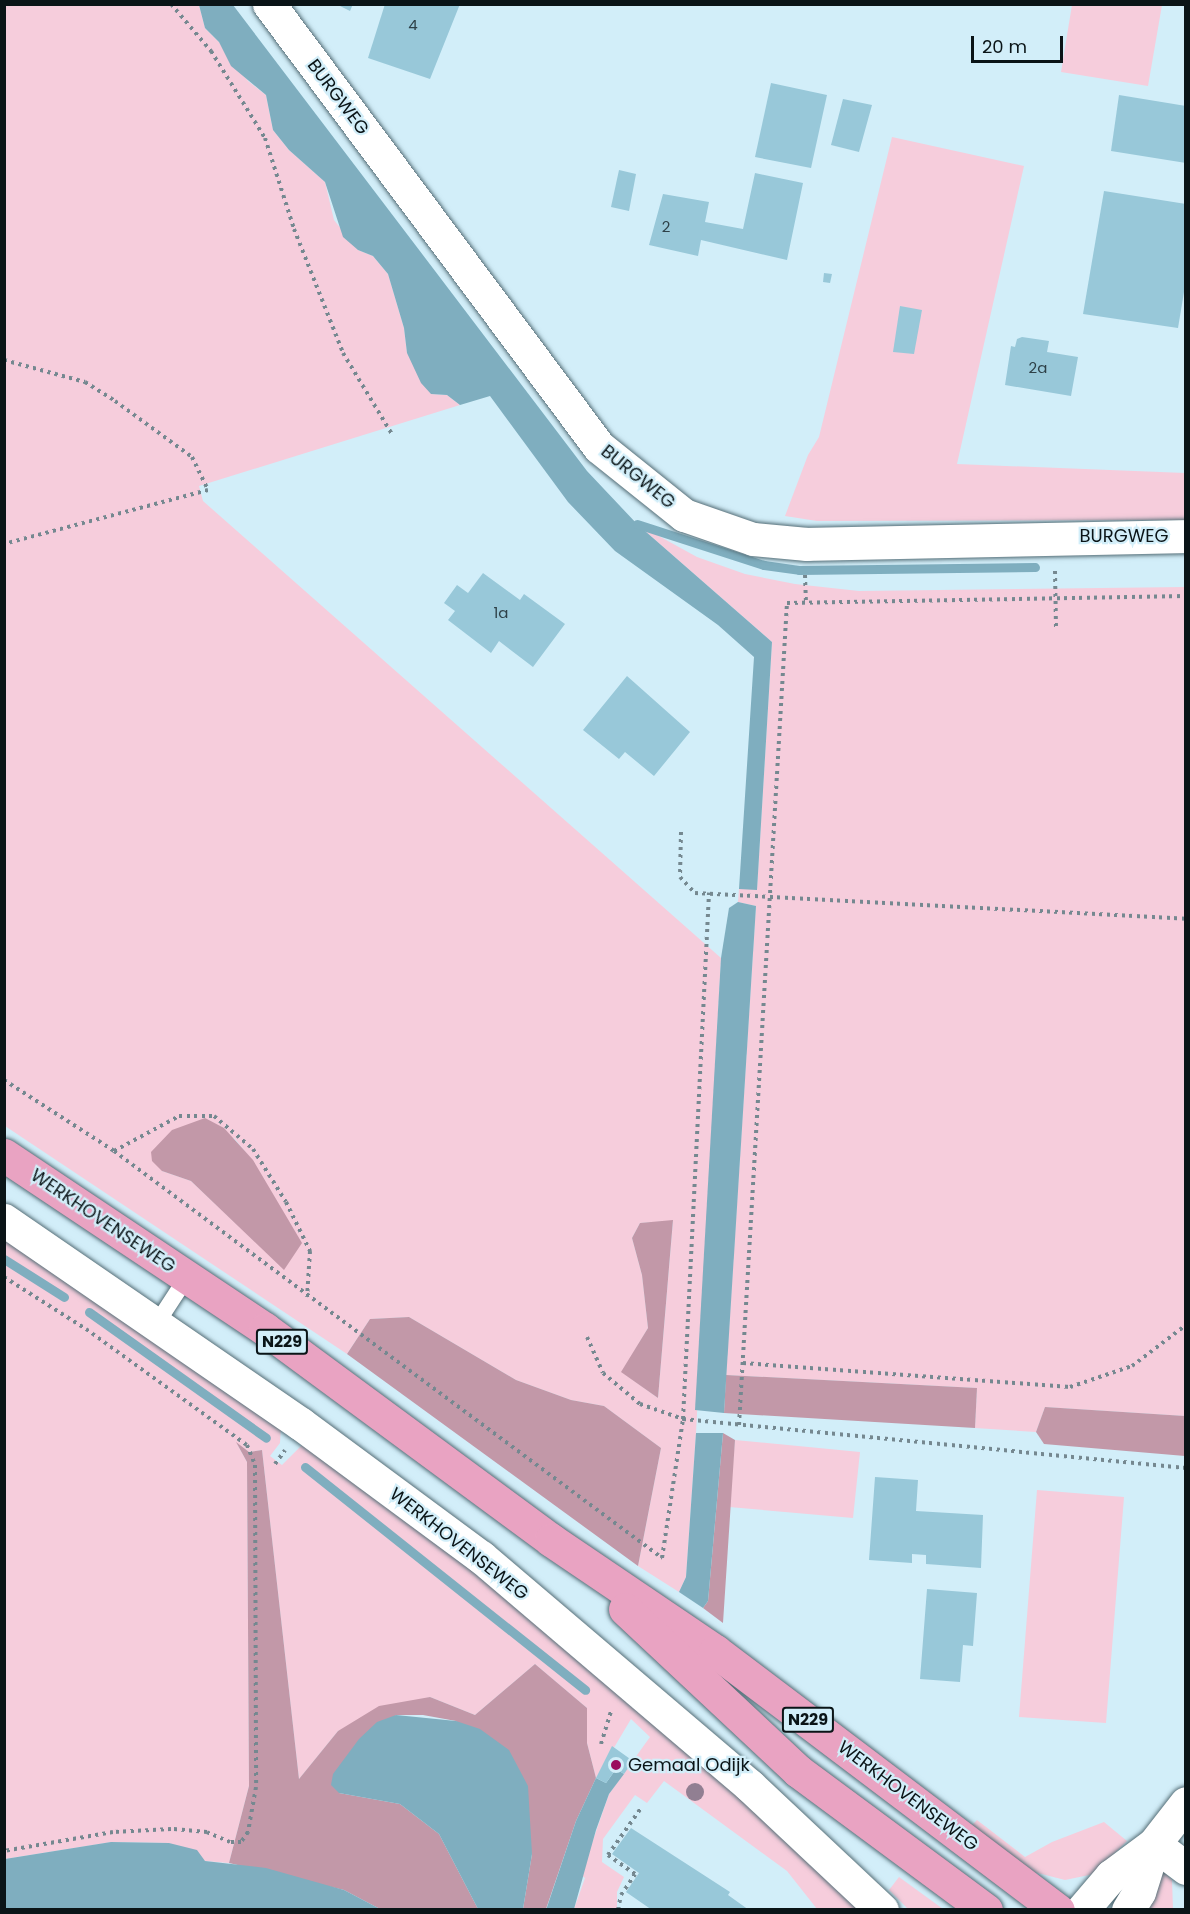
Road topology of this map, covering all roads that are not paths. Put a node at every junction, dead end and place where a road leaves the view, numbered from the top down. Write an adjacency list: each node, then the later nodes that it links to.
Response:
1 (269, 4): 2 (main road, BURGWEG)
2 (1185, 536)
3 (4, 1155): 5 (main road, WERKHOVENSEWEG / N229)
4 (4, 1220): 6 (main road, WERKHOVENSEWEG)
5 (188, 1277): 6 (lane); 7 (main road, WERKHOVENSEWEG / N229)
6 (157, 1323): 11 (main road, WERKHOVENSEWEG)
7 (551, 1540): 12 (main road, WERKHOVENSEWEG / N229); 13 (main road, WERKHOVENSEWEG / N229)
8 (1185, 1803): 9 (main road)
9 (1154, 1844): 10 (main road); 14 (main road); 15 (main road)
10 (1185, 1868)
11 (882, 1910)
12 (986, 1910)
13 (1058, 1910)
14 (1082, 1910)
15 (1128, 1910)

